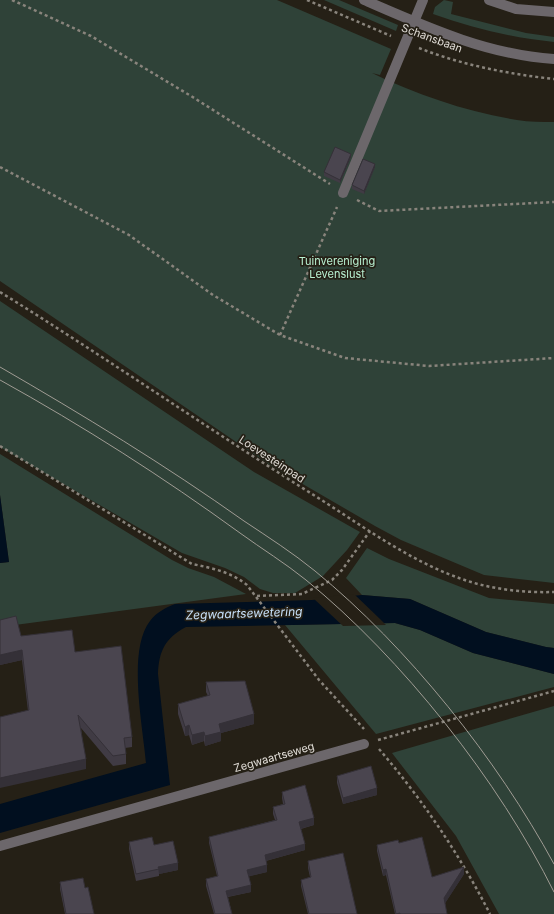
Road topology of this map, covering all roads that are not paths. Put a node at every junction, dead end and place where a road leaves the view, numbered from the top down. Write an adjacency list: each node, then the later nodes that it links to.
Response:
1 (364, 0): 5 (street, Schansbaan)
2 (423, 0): 5 (street)
3 (489, 0): 4 (street)
4 (554, 12)
5 (414, 22): 6 (street, Schansbaan); 7 (street)
6 (554, 60)
7 (343, 193)
8 (368, 742): 9 (street, Zegwaartseweg)
9 (0, 846)

